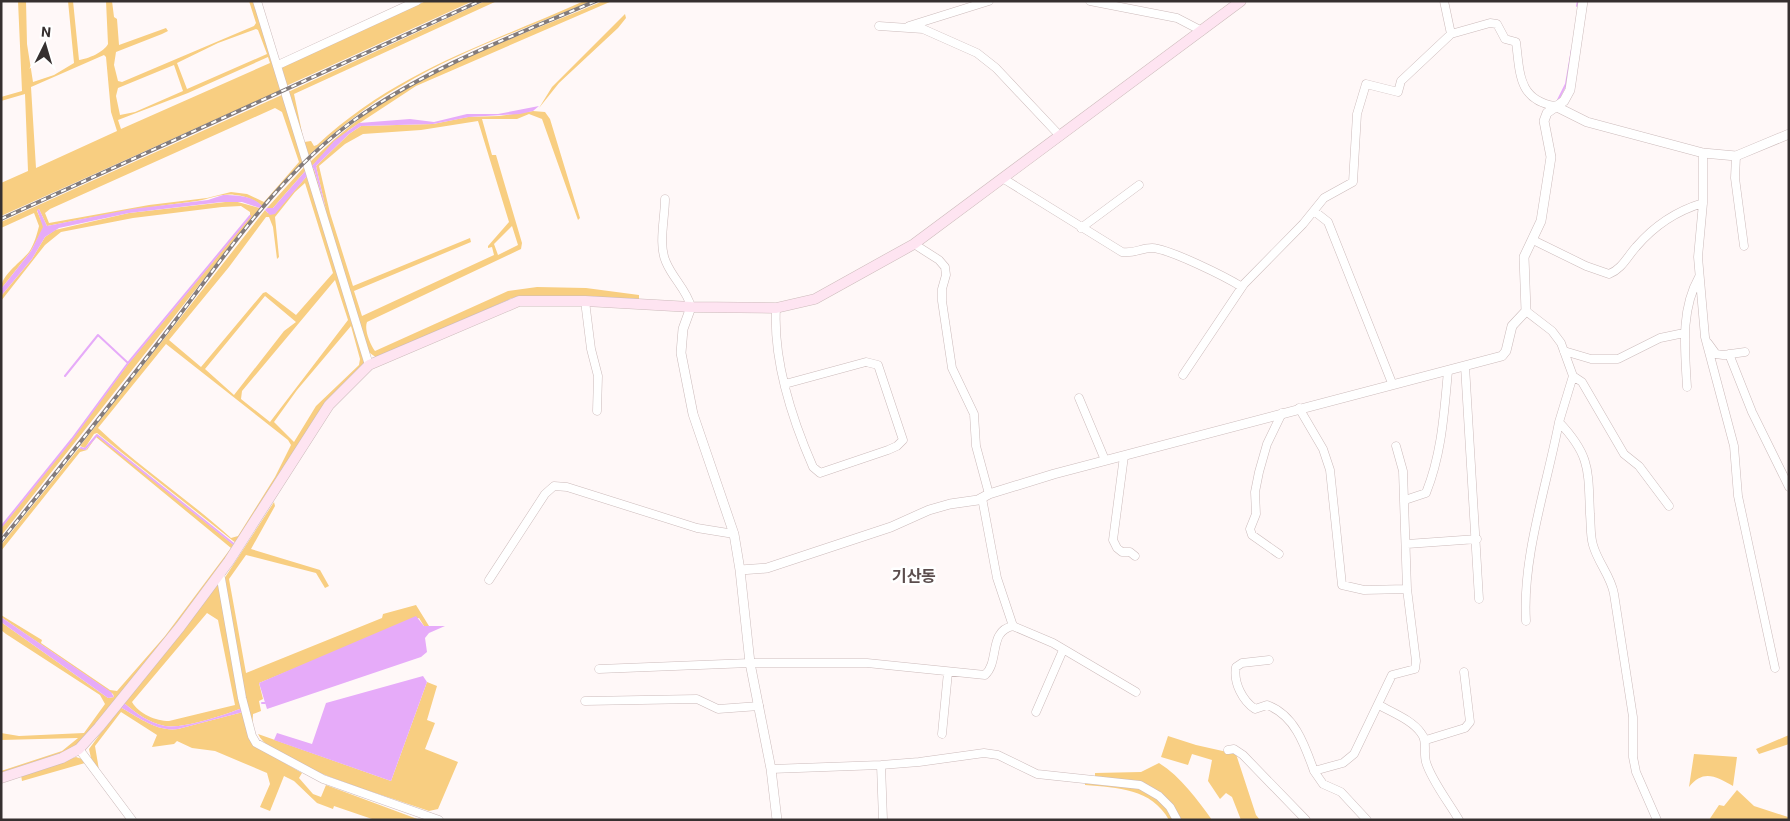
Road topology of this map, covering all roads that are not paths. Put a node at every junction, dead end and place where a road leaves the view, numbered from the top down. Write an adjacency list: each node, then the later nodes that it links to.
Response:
1 (256, 1): 12 (street)
2 (417, 1): 12 (street)
3 (989, 1): 9 (street)
4 (1090, 1): 10 (street)
5 (1241, 1): 10 (main road)
6 (1444, 1): 11 (street)
7 (1583, 1): 13 (street)
8 (879, 26): 9 (street)
9 (908, 26): 15 (street)
10 (1202, 31): 15 (main road)
11 (1451, 34): 13 (street); 22 (street)
12 (278, 64): 38 (street)
13 (1556, 106): 16 (street); 24 (street)
14 (1789, 134): 17 (street)
15 (1060, 136): 18 (main road)
16 (1703, 154): 17 (street); 21 (street)
17 (1736, 156): 26 (street)
18 (1004, 179): 23 (street); 25 (main road)
19 (1139, 185): 23 (street)
20 (665, 199): 30 (street)
21 (1703, 203): 24 (street); 27 (street)
22 (1314, 211): 28 (street); 43 (street)
23 (1081, 228): 28 (street)
24 (1533, 240): 32 (street)
25 (914, 244): 31 (main road); 55 (street)
26 (1744, 246)
27 (1699, 277): 33 (street); 34 (street)
28 (1242, 287): 41 (street)
29 (586, 301): 30 (main road); 38 (main road); 48 (street)
30 (691, 307): 31 (main road); 58 (street)
31 (776, 308): 44 (street)
32 (1526, 311): 35 (street); 39 (street)
33 (1684, 334): 35 (street); 45 (street)
34 (1705, 337): 37 (street); 73 (street)
35 (1564, 351): 42 (street)
36 (1745, 352): 37 (street)
37 (1729, 354): 54 (street)
38 (370, 365): 64 (main road)
39 (1465, 366): 40 (street); 59 (street)
40 (1448, 371): 43 (street); 56 (street)
41 (1183, 375)
42 (1573, 376): 50 (street); 57 (street)
43 (1392, 383): 47 (street)
44 (785, 384): 44 (street)
45 (1687, 387)
46 (1079, 398): 53 (street)
47 (1299, 408): 49 (street); 66 (street)
48 (597, 411)
49 (1282, 413): 52 (street); 61 (street)
50 (1559, 422): 68 (street); 98 (street)
51 (1396, 446): 56 (street)
52 (1124, 456): 53 (street); 62 (street)
53 (1105, 460): 55 (street)
54 (1789, 487)
55 (986, 496): 63 (street); 69 (street)
56 (1405, 500): 60 (street)
57 (1669, 506)
58 (734, 534): 63 (street); 65 (street)
59 (1476, 539): 60 (street); 67 (street)
60 (1407, 544): 66 (street)
61 (1279, 554)
62 (1135, 556)
63 (740, 570): 72 (street)
64 (220, 573): 84 (main road); 91 (street)
65 (489, 580)
66 (1407, 589): 79 (street)
67 (1479, 599)
68 (1526, 621)
69 (1013, 626): 70 (street); 75 (street)
70 (1063, 650): 77 (street); 81 (street)
71 (1269, 660): 88 (street)
72 (750, 663): 74 (street); 75 (street); 80 (street)
73 (1775, 668)
74 (599, 669)
75 (948, 672): 82 (street)
76 (1464, 672): 83 (street)
77 (1136, 692)
78 (585, 701): 80 (street)
79 (1379, 705): 83 (street); 88 (street)
80 (759, 706): 87 (street)
81 (1036, 712)
82 (942, 734)
83 (1426, 740): 97 (street)
84 (79, 749): 89 (main road); 90 (street)
85 (1228, 750): 95 (street)
86 (882, 765): 87 (street); 93 (street); 94 (street)
87 (771, 769): 92 (street)
88 (1314, 771): 96 (street)
89 (1, 778)
90 (132, 820)
91 (438, 820)
92 (777, 820)
93 (883, 820)
94 (1177, 820)
95 (1306, 820)
96 (1367, 820)
97 (1460, 820)
98 (1657, 820)

